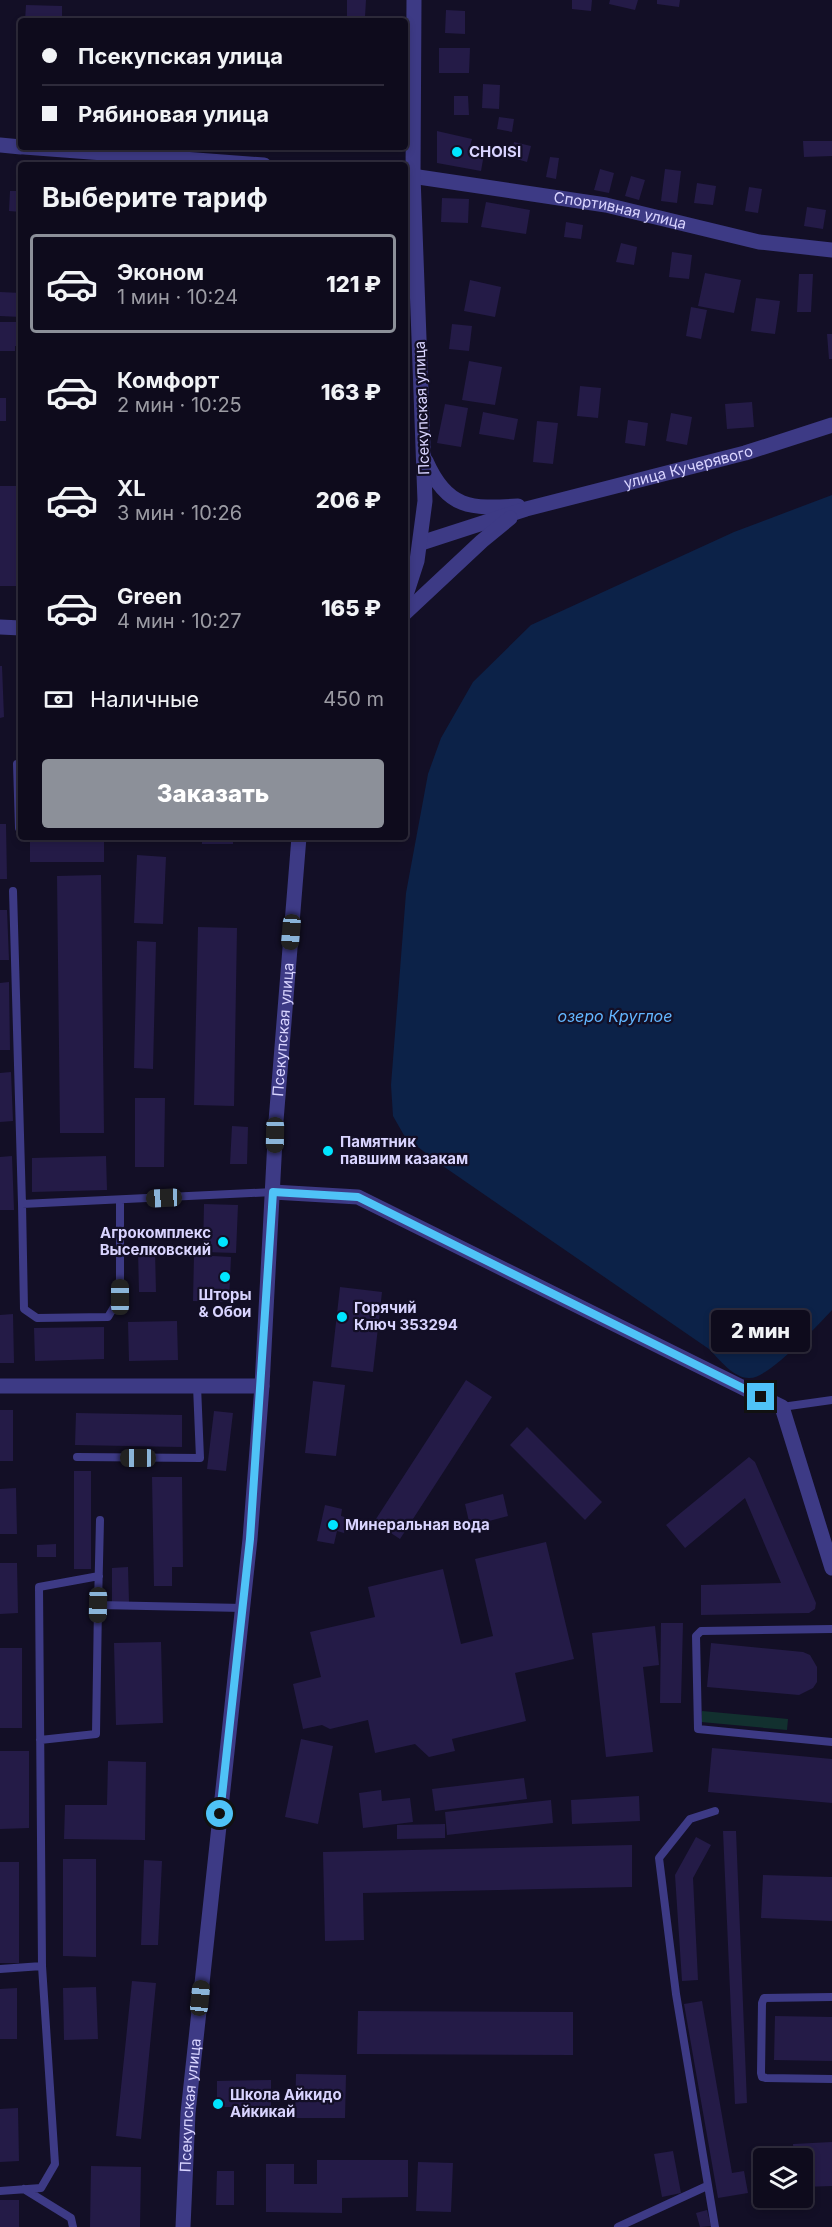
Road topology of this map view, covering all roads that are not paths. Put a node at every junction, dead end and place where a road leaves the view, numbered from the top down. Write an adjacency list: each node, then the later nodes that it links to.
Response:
1 (414, 0): 6 (street, Псекупская улица)
2 (0, 145): 3 (street)
3 (18, 147)
4 (63, 150): 5 (street)
5 (224, 162)
6 (409, 175): 7 (street, Спортивная улица); 9 (street, Псекупская улица)
7 (832, 250)
8 (832, 425): 10 (street, улица Кучерявого)
9 (424, 455): 10 (street, улица Кучерявого); 12 (street, Псекупская улица)
10 (542, 505): 11 (street, улица Кучерявого)
11 (515, 514): 12 (street, улица Кучерявого); 14 (street, улица Кучерявого)
12 (421, 543): 13 (street, Псекупская улица)
13 (408, 589)
14 (408, 610)
15 (0, 627): 16 (street)
16 (18, 628)
17 (18, 764): 18 (lane)
18 (18, 796)
19 (299, 840): 21 (street, Псекупская улица)
20 (14, 891): 23 (lane)
21 (273, 1192): 22 (lane); 26 (street, Псекупская улица); 28 (street)
22 (120, 1200): 23 (lane); 23 (lane)
23 (22, 1204)
24 (0, 1386): 25 (street)
25 (197, 1386): 26 (street); 29 (lane)
26 (262, 1386): 34 (street, Псекупская улица)
27 (832, 1400): 28 (lane)
28 (782, 1407): 31 (street)
29 (77, 1457)
30 (100, 1520): 32 (lane)
31 (832, 1568)
32 (99, 1576): 33 (lane); 36 (lane)
33 (98, 1605): 34 (lane); 36 (lane)
34 (243, 1608): 47 (street, Псекупская улица)
35 (832, 1629): 37 (lane)
36 (40, 1740): 39 (lane)
37 (832, 1742)
38 (716, 1811): 43 (lane)
39 (42, 1966): 40 (lane); 44 (lane)
40 (0, 1969)
41 (832, 1998): 42 (lane)
42 (832, 2079)
43 (707, 2186): 48 (lane); 49 (lane)
44 (24, 2189): 45 (lane); 46 (lane)
45 (0, 2191)
46 (73, 2227)
47 (183, 2227)
48 (618, 2227)
49 (715, 2227)

